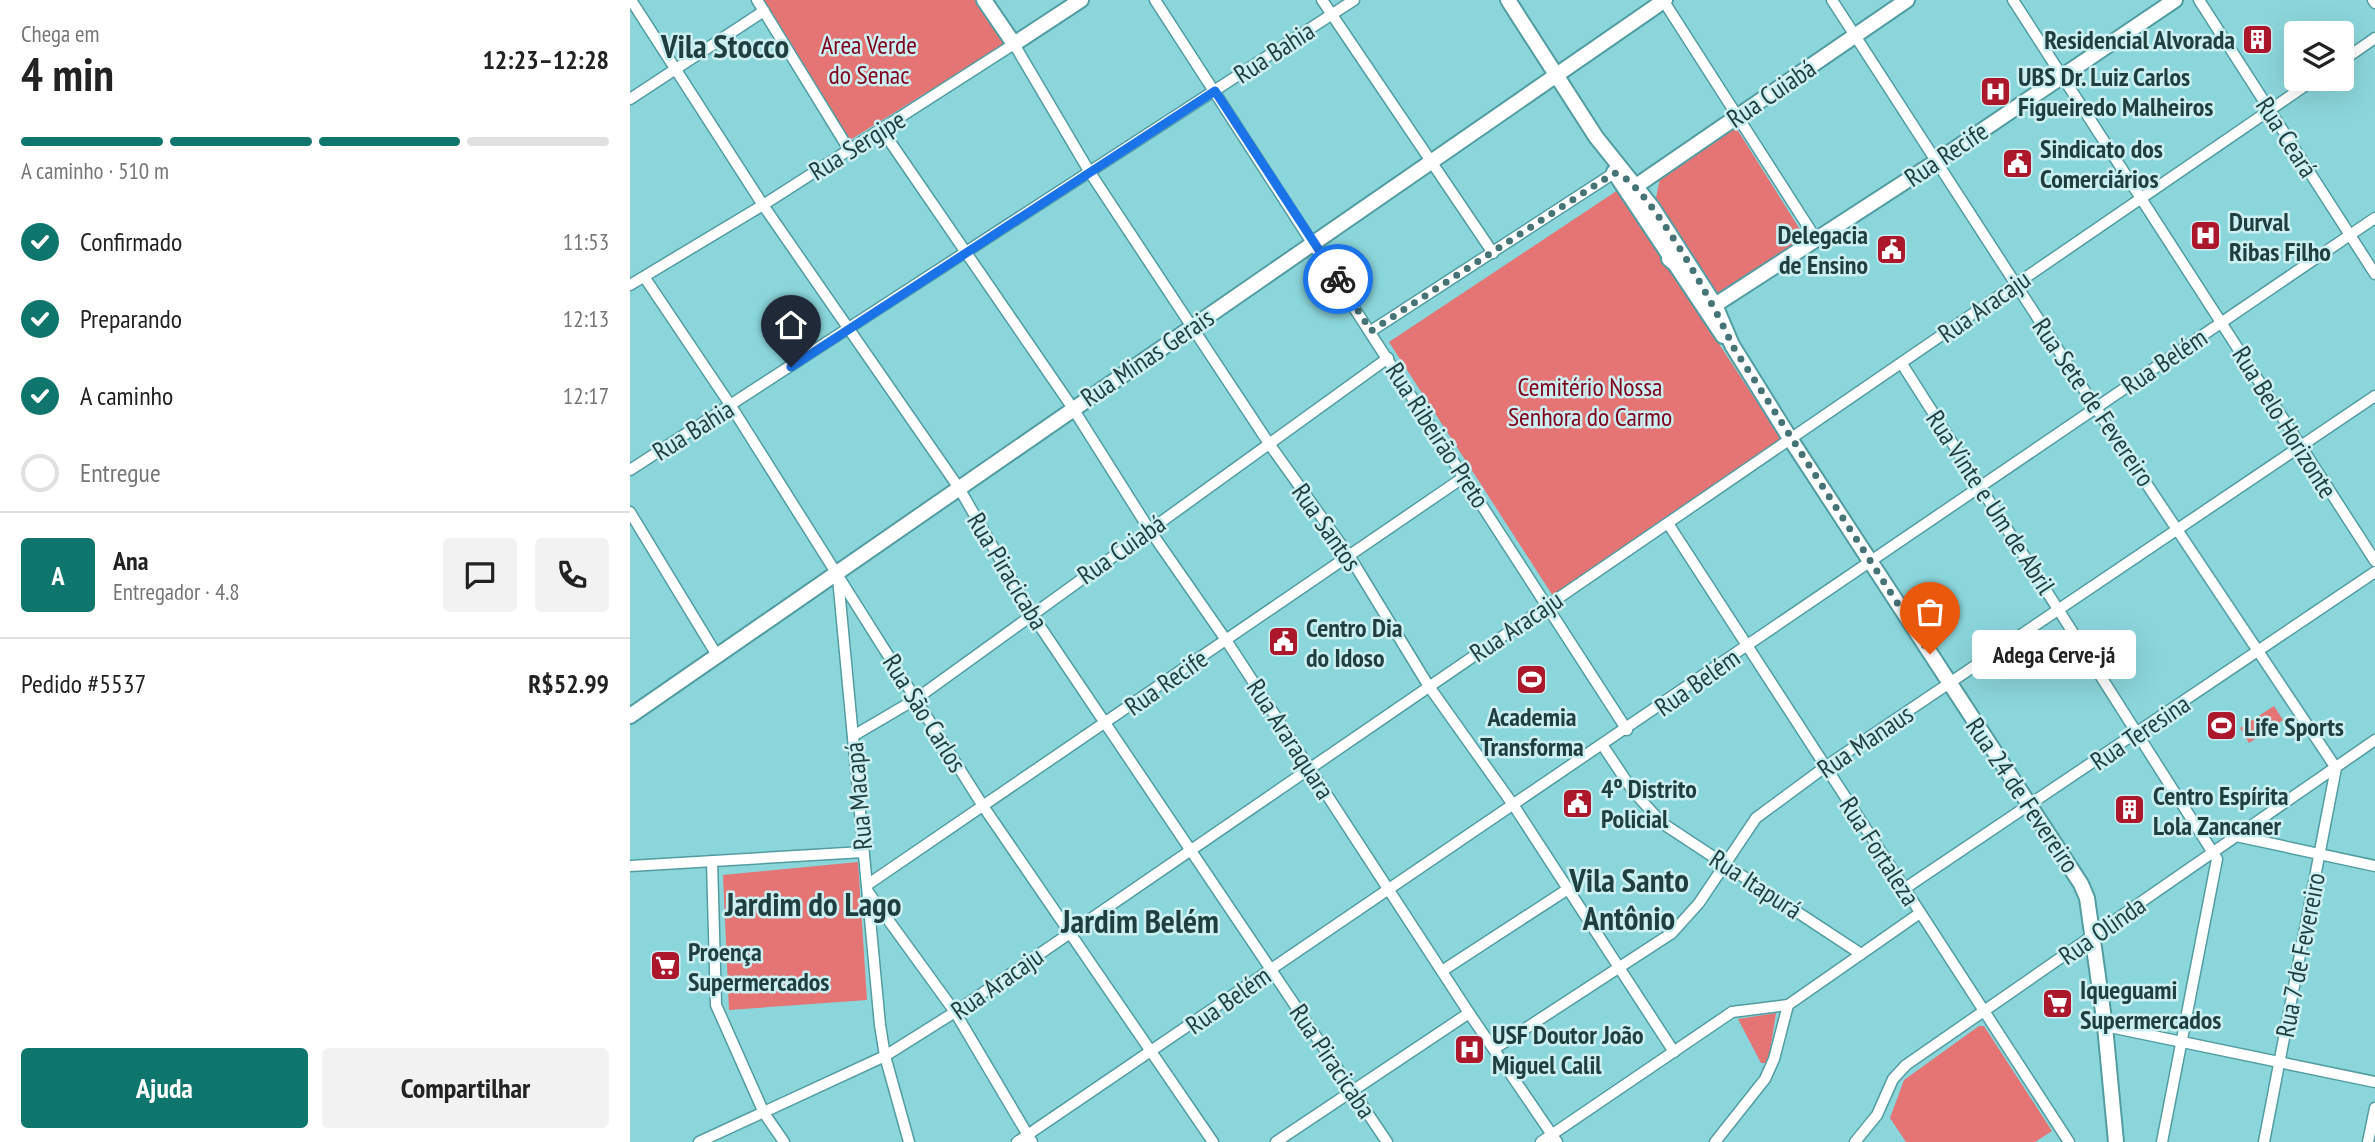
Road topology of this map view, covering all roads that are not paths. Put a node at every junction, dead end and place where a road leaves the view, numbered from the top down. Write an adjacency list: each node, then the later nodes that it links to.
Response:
1 (631, 0): 21 (street, Rua Piracicaba)
2 (757, 0): 15 (street)
3 (984, 0): 19 (main road, Rua Santos)
4 (1081, 0): 19 (main road, Rua Sergipe)
5 (1155, 0): 24 (street, Rua Ribeirão Preto)
6 (1322, 0): 16 (street)
7 (1354, 0): 16 (street, Rua Bahia)
8 (1508, 0): 22 (main road, Rua 24 de Fevereiro)
9 (1664, 0): 22 (main road, Rua Minas Gerais); 28 (street)
10 (1832, 0): 17 (street, Rua Sete de Fevereiro)
11 (1907, 0): 17 (main road, Rua Cuiabá)
12 (2013, 0): 23 (street, Rua Belo Horizonte)
13 (2175, 0): 23 (main road, Rua Recife)
14 (2199, 0): 27 (street, Rua Ceará)
15 (764, 11): 21 (street); 31 (street)
16 (1332, 14): 24 (street, Rua Bahia); 33 (street)
17 (1856, 36): 28 (main road, Rua Cuiabá); 32 (street, Rua Sete de Fevereiro)
18 (2375, 38): 20 (street)
19 (1014, 44): 29 (street, Rua Sergipe); 34 (street, Rua Santos)
20 (2354, 53)
21 (676, 70): 26 (street); 39 (street, Rua Piracicaba)
22 (1556, 74): 30 (main road, Rua 24 de Fevereiro); 33 (main road, Rua Minas Gerais)
23 (2060, 76): 32 (main road, Rua Recife); 38 (street, Rua Belo Horizonte)
24 (1215, 91): 34 (street, Rua Bahia); 45 (street, Rua Ribeirão Preto)
25 (2297, 91): 27 (street, Rua Aracaju)
26 (630, 99)
27 (2269, 110): 38 (street, Rua Aracaju); 43 (street, Rua Ceará)
28 (1737, 117): 36 (main road, Rua Cuiabá); 44 (street)
29 (882, 130): 31 (street, Rua Sergipe); 46 (street, Rua Araraquara)
30 (1596, 137): 35 (main road, Rua 24 de Fevereiro); 37 (main road, Rua 24 de Fevereiro)
31 (848, 148): 39 (street, Rua Sergipe)
32 (1937, 161): 44 (main road, Rua Recife); 52 (street, Rua Sete de Fevereiro)
33 (1432, 162): 45 (main road, Rua Minas Gerais); 47 (street)
34 (1089, 171): 46 (street, Rua Bahia); 55 (street, Rua Santos)
35 (1614, 173): 37 (main road); 42 (main road, Rua 24 de Fevereiro); 47 (street)
36 (1654, 173): 37 (main road, Rua Cuiabá); 40 (main road)
37 (1632, 182): 40 (main road, Rua 24 de Fevereiro)
38 (2141, 201): 52 (street, Rua Aracaju); 54 (street, Rua Belo Horizonte)
39 (763, 205): 50 (street, Rua Sergipe); 56 (street, Rua Piracicaba)
40 (1652, 206): 42 (main road); 53 (main road, Rua 24 de Fevereiro)
41 (2375, 218): 43 (street, Rua Belém)
42 (1650, 229): 48 (main road, Rua 24 de Fevereiro)
43 (2350, 236): 49 (street, Rua Ceará); 54 (street, Rua Belém)
44 (1816, 239): 53 (main road, Rua Recife)
45 (1313, 242): 55 (main road, Rua Minas Gerais); 57 (street, Rua Ribeirão Preto)
46 (968, 251): 56 (street, Rua Bahia); 63 (street, Rua Araraquara)
47 (1493, 253): 57 (street)
48 (1669, 259): 53 (main road); 58 (main road, Rua 24 de Fevereiro)
49 (2375, 274)
50 (645, 278): 51 (street, Rua Sergipe); 62 (street, Rua São Carlos)
51 (631, 282)
52 (2016, 284): 60 (street, Rua Aracaju); 64 (street, Rua Sete de Fevereiro)
53 (1715, 305): 58 (main road, Rua 24 de Fevereiro)
54 (2222, 322): 64 (street, Rua Belém); 67 (street, Rua Belo Horizonte)
55 (1193, 326): 63 (main road, Rua Minas Gerais); 66 (street, Rua Santos)
56 (850, 329): 62 (street, Rua Bahia); 71 (street, Rua Piracicaba)
57 (1371, 331): 59 (street, Rua Ribeirão Preto)
58 (1732, 345): 65 (main road, Rua 24 de Fevereiro)
59 (1388, 358): 66 (street, Rua Cuiabá); 69 (street, Rua Ribeirão Preto)
60 (1902, 364): 65 (street, Rua Aracaju); 70 (street, Rua Vinte e Um de Abril)
61 (2375, 396): 67 (street, Rua Manaus)
62 (731, 406): 68 (street, Rua Bahia); 80 (street, Rua São Carlos)
63 (1072, 407): 71 (main road, Rua Minas Gerais); 74 (street, Rua Araraquara)
64 (2096, 407): 70 (street, Rua Belém); 75 (street, Rua Sete de Fevereiro)
65 (1791, 440): 73 (street, Rua Aracaju); 78 (main road, Rua 24 de Fevereiro)
66 (1270, 445): 74 (street, Rua Cuiabá); 76 (street, Rua Santos)
67 (2299, 447): 75 (street, Rua Manaus); 77 (street, Rua Belo Horizonte)
68 (630, 470)
69 (1464, 477): 76 (street, Rua Recife); 81 (street, Rua Ribeirão Preto)
70 (1981, 485): 78 (street, Rua Belém); 82 (street, Rua Vinte e Um de Abril)
71 (959, 488): 80 (main road, Rua Minas Gerais); 83 (street, Rua Piracicaba)
72 (630, 512): 87 (street)
73 (1669, 524): 81 (street, Rua Aracaju); 85 (street, Rua Fortaleza)
74 (1149, 529): 83 (street, Rua Cuiabá); 84 (street, Rua Araraquara)
75 (2178, 529): 82 (street, Rua Manaus); 86 (street, Rua Sete de Fevereiro)
76 (1350, 557): 84 (street, Rua Recife); 89 (street, Rua Santos)
77 (2375, 561)
78 (1872, 563): 85 (street, Rua Belém); 88 (main road, Rua 24 de Fevereiro)
79 (2375, 572): 86 (street, Rua Teresina)
80 (838, 573): 87 (main road, Rua Minas Gerais); 90 (street, Rua São Carlos); 95 (street, Rua Macapá)
81 (1548, 605): 89 (street, Rua Aracaju); 93 (street, Rua Ribeirão Preto)
82 (2060, 610): 88 (street, Rua Manaus); 94 (street, Rua Vinte e Um de Abril)
83 (1031, 613): 90 (street, Rua Cuiabá); 92 (street, Rua Piracicaba)
84 (1226, 640): 92 (street, Rua Recife); 98 (street, Rua Araraquara)
85 (1748, 647): 93 (street, Rua Belém); 99 (street, Rua Fortaleza)
86 (2259, 652): 94 (street, Rua Teresina); 100 (street, Rua Sete de Fevereiro)
87 (718, 657): 91 (main road, Rua Minas Gerais)
88 (1949, 684): 99 (street, Rua Manaus); 101 (main road, Rua 24 de Fevereiro)
89 (1428, 685): 98 (street, Rua Aracaju); 103 (street, Rua Santos)
90 (916, 699): 95 (street, Rua Cuiabá); 102 (street, Rua São Carlos)
91 (630, 716)
92 (1107, 723): 102 (street, Rua Recife); 105 (street, Rua Piracicaba)
93 (1627, 730): 97 (street, Rua Belém)
94 (2138, 733): 101 (street, Rua Teresina); 106 (street, Rua Vinte e Um de Abril)
95 (853, 736): 107 (street, Rua Macapá)
96 (2375, 740): 100 (street, Rua Olinda)
97 (1603, 746): 103 (street, Rua Belém); 110 (street, Rua Itapurá)
98 (1308, 767): 105 (street, Rua Aracaju); 114 (street, Rua Araraquara)
99 (1825, 767): 110 (street, Rua Manaus); 116 (street, Rua Fortaleza)
100 (2336, 768): 104 (street, Rua Olinda); 108 (street, Rua 7 de Fevereiro)
101 (2030, 805): 116 (street, Rua Teresina); 119 (main road, Rua 24 de Fevereiro)
102 (983, 806): 113 (street, Rua Recife); 118 (street, Rua São Carlos)
103 (1514, 806): 114 (street, Rua Belém); 115 (street, Rua Santos)
104 (2236, 836): 106 (street, Rua Olinda); 108 (street)
105 (1190, 849): 118 (street, Rua Aracaju); 122 (street, Rua Piracicaba)
106 (2214, 851): 119 (street, Rua Olinda); 129 (street)
107 (863, 852): 109 (street); 113 (street, Rua Macapá)
108 (2319, 855): 112 (street); 134 (street, Rua 7 de Fevereiro)
109 (712, 861): 111 (street); 138 (street)
110 (1724, 863): 120 (street, Rua Itapurá); 121 (street, Rua Manaus)
111 (630, 866)
112 (2375, 866)
113 (868, 888): 125 (street); 133 (street, Rua Macapá)
114 (1390, 889): 122 (street, Rua Belém); 123 (street, Rua Araraquara)
115 (1568, 889): 121 (street, Rua Santos); 123 (street)
116 (1904, 890): 117 (street, Rua Fortaleza)
117 (1920, 913): 120 (street); 127 (street, Rua Fortaleza)
118 (1068, 933): 125 (street, Rua Aracaju); 131 (street, Rua São Carlos)
119 (2093, 936): 127 (street, Rua Olinda); 128 (main road, Rua 24 de Fevereiro)
120 (1861, 954): 124 (street)
121 (1620, 967): 130 (street, Rua Manaus); 132 (street, Rua Santos)
122 (1272, 970): 131 (street, Rua Belém); 136 (street, Rua Piracicaba)
123 (1442, 971): 126 (street, Rua Araraquara)
124 (1788, 1005): 132 (street); 149 (street)
125 (955, 1012): 133 (street, Rua Aracaju); 140 (street)
126 (1469, 1013): 130 (street, Rua Araraquara); 136 (street)
127 (1984, 1013): 150 (street, Rua Olinda); 151 (street, Rua Fortaleza)
128 (2105, 1026): 129 (street); 152 (main road, Rua 24 de Fevereiro)
129 (2181, 1041): 134 (street); 153 (street)
130 (1494, 1049): 139 (street, Rua Araraquara)
131 (1153, 1052): 140 (street, Rua Belém); 145 (street, Rua São Carlos)
132 (1674, 1052): 139 (street)
133 (885, 1056): 138 (street, Rua Aracaju); 143 (street, Rua Macapá)
134 (2279, 1062): 135 (street); 154 (street, Rua 7 de Fevereiro)
135 (2375, 1082)
136 (1354, 1090): 146 (street); 147 (street, Rua Piracicaba)
137 (2375, 1108): 155 (street)
138 (764, 1112): 141 (street, Rua Aracaju); 142 (street)
139 (1554, 1138): 148 (street)
140 (1030, 1139): 144 (street, Rua Belém)
141 (699, 1142)
142 (784, 1142)
143 (909, 1142)
144 (1017, 1142)
145 (1213, 1142)
146 (1276, 1142)
147 (1387, 1142)
148 (1541, 1142)
149 (1715, 1142)
150 (1855, 1142)
151 (2069, 1142)
152 (2116, 1142)
153 (2162, 1142)
154 (2264, 1142)
155 (2368, 1142)

